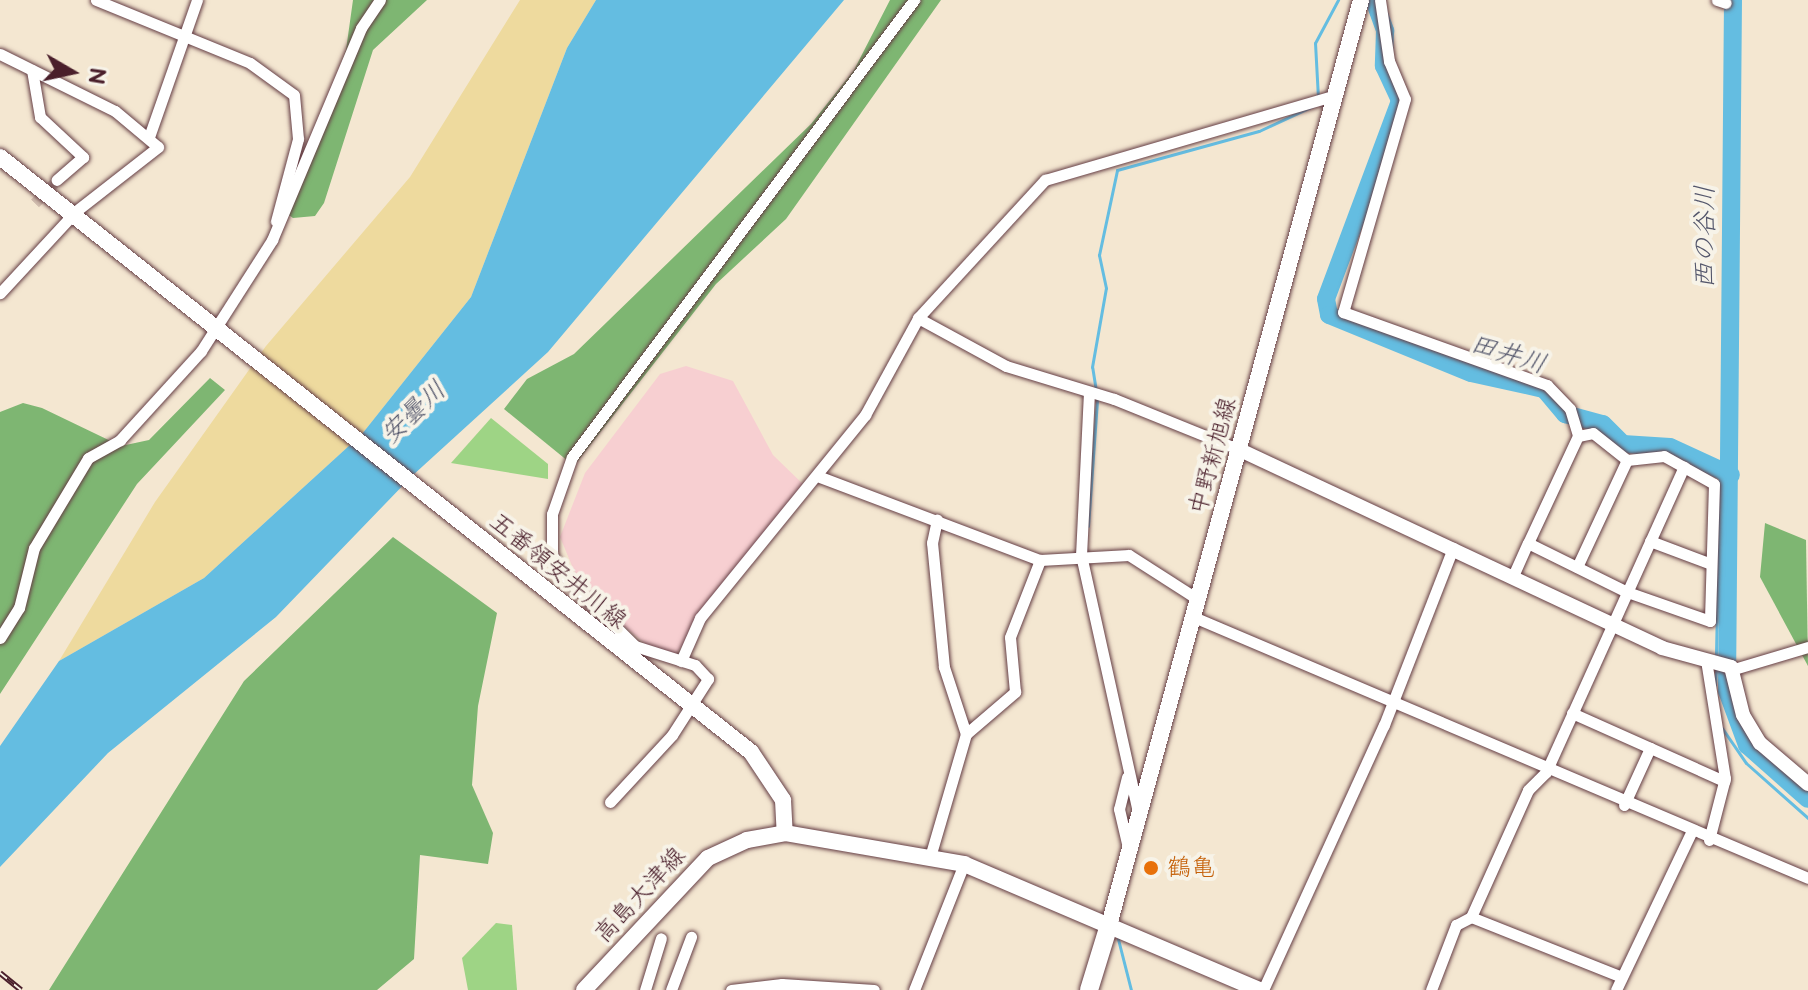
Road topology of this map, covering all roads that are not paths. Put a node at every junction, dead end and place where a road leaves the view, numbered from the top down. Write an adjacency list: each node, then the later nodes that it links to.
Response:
1 (96, 0): 7 (street)
2 (197, 0): 7 (street)
3 (380, 0): 15 (street)
4 (914, 0): 41 (street)
5 (1361, 0): 10 (main road, 中野新旭線)
6 (1380, 0): 20 (street)
7 (182, 35): 11 (street); 15 (street)
8 (0, 54): 9 (street)
9 (32, 70): 11 (street); 13 (street)
10 (1336, 95): 17 (street); 21 (main road, 中野新旭線)
11 (149, 137): 14 (street)
12 (0, 157): 14 (main road, 五番領安井川線)
13 (57, 180)
14 (76, 211): 16 (street); 18 (main road, 五番領安井川線)
15 (276, 231): 18 (street)
16 (0, 293)
17 (918, 318): 19 (street); 24 (street)
18 (218, 326): 38 (street); 44 (main road, 五番領安井川線)
19 (1089, 392): 21 (street); 29 (street)
20 (1578, 436): 22 (street); 27 (street)
21 (1240, 450): 28 (street); 35 (main road, 中野新旭線)
22 (1627, 460): 23 (street); 32 (street)
23 (1684, 467): 26 (street); 31 (street)
24 (820, 477): 25 (street); 41 (street)
25 (937, 520): 30 (street); 46 (street)
26 (1650, 541): 31 (street); 34 (street)
27 (1528, 543): 32 (street); 33 (street)
28 (1453, 548): 33 (street); 43 (street)
29 (1081, 555): 30 (street); 35 (street); 49 (street)
30 (1040, 560): 46 (street)
31 (1711, 564): 34 (street)
32 (1577, 567): 34 (street)
33 (1513, 576): 37 (street)
34 (1627, 592): 37 (street)
35 (1199, 600): 36 (main road, 中野新旭線)
36 (1196, 618): 43 (street); 54 (main road, 中野新旭線)
37 (1613, 624): 40 (street); 45 (street)
38 (0, 638)
39 (1808, 647): 42 (street)
40 (1706, 660): 42 (street); 50 (street)
41 (681, 661): 44 (street)
42 (1734, 669): 51 (street)
43 (1387, 704): 48 (street); 74 (street)
44 (691, 709): 52 (street); 55 (main road, 五番領安井川線)
45 (1572, 713): 47 (street); 48 (street)
46 (966, 734): 59 (street)
47 (1650, 748): 50 (street); 53 (street)
48 (1546, 772): 53 (street); 62 (street)
49 (1127, 777): 54 (street); 58 (street)
50 (1724, 781): 57 (street)
51 (1808, 784)
52 (610, 802)
53 (1624, 805): 56 (street)
54 (1140, 818): 58 (main road, 中野新旭線)
55 (785, 833): 59 (main road); 67 (main road, 高島大津線)
56 (1691, 833): 57 (street); 66 (street)
57 (1709, 840): 61 (street)
58 (1129, 852): 63 (main road, 中野新旭線)
59 (930, 857): 60 (main road)
60 (964, 864): 63 (main road); 72 (street)
61 (1808, 878)
62 (1471, 917): 66 (street); 75 (street)
63 (1109, 925): 73 (main road); 74 (main road)
64 (691, 937): 69 (street)
65 (661, 938): 68 (street)
66 (1622, 977): 76 (street)
67 (584, 990)
68 (645, 990)
69 (671, 990)
70 (731, 990): 71 (street)
71 (874, 990)
72 (914, 990)
73 (1089, 990)
74 (1262, 990)
75 (1431, 990)
76 (1616, 990)

